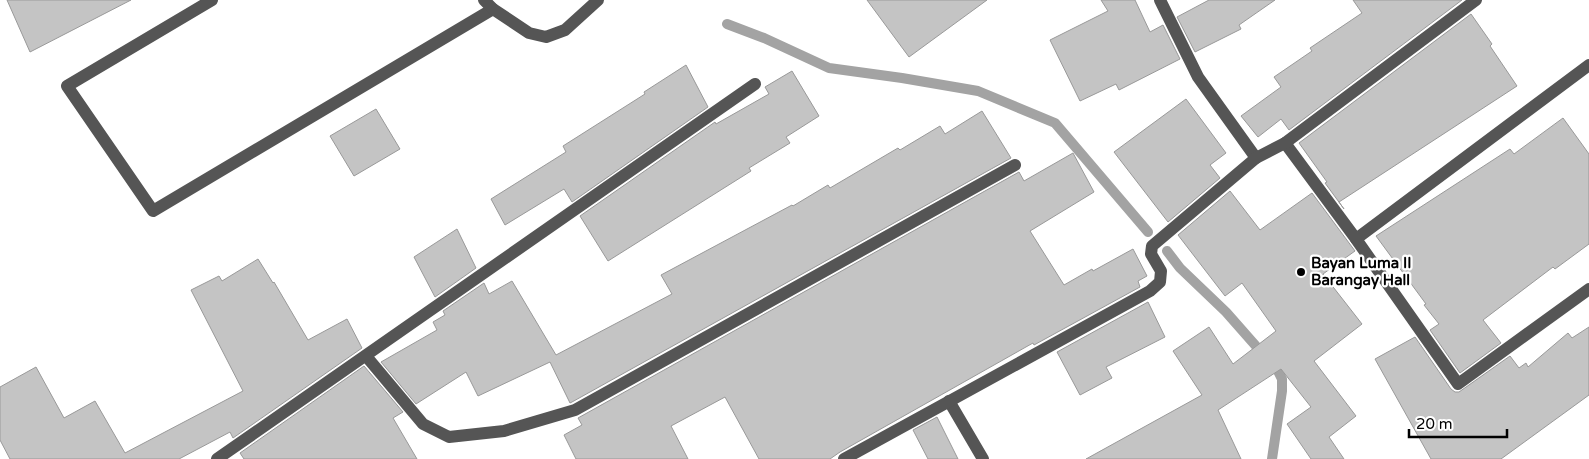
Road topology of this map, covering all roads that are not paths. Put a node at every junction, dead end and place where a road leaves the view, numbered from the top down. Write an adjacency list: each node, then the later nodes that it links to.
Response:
1 (212, 0): 5 (street)
2 (598, 0): 5 (street)
3 (1160, 0): 9 (street)
4 (1476, 0): 8 (street)
5 (488, 4)
6 (1589, 65): 11 (street)
7 (755, 84): 13 (street)
8 (1285, 143): 9 (street); 11 (street)
9 (1256, 158): 14 (street)
10 (1015, 165): 13 (street)
11 (1356, 238): 12 (street)
12 (1589, 289)
13 (366, 356): 15 (street)
14 (949, 401): 16 (street); 17 (street)
15 (217, 459)
16 (844, 459)
17 (983, 459)

